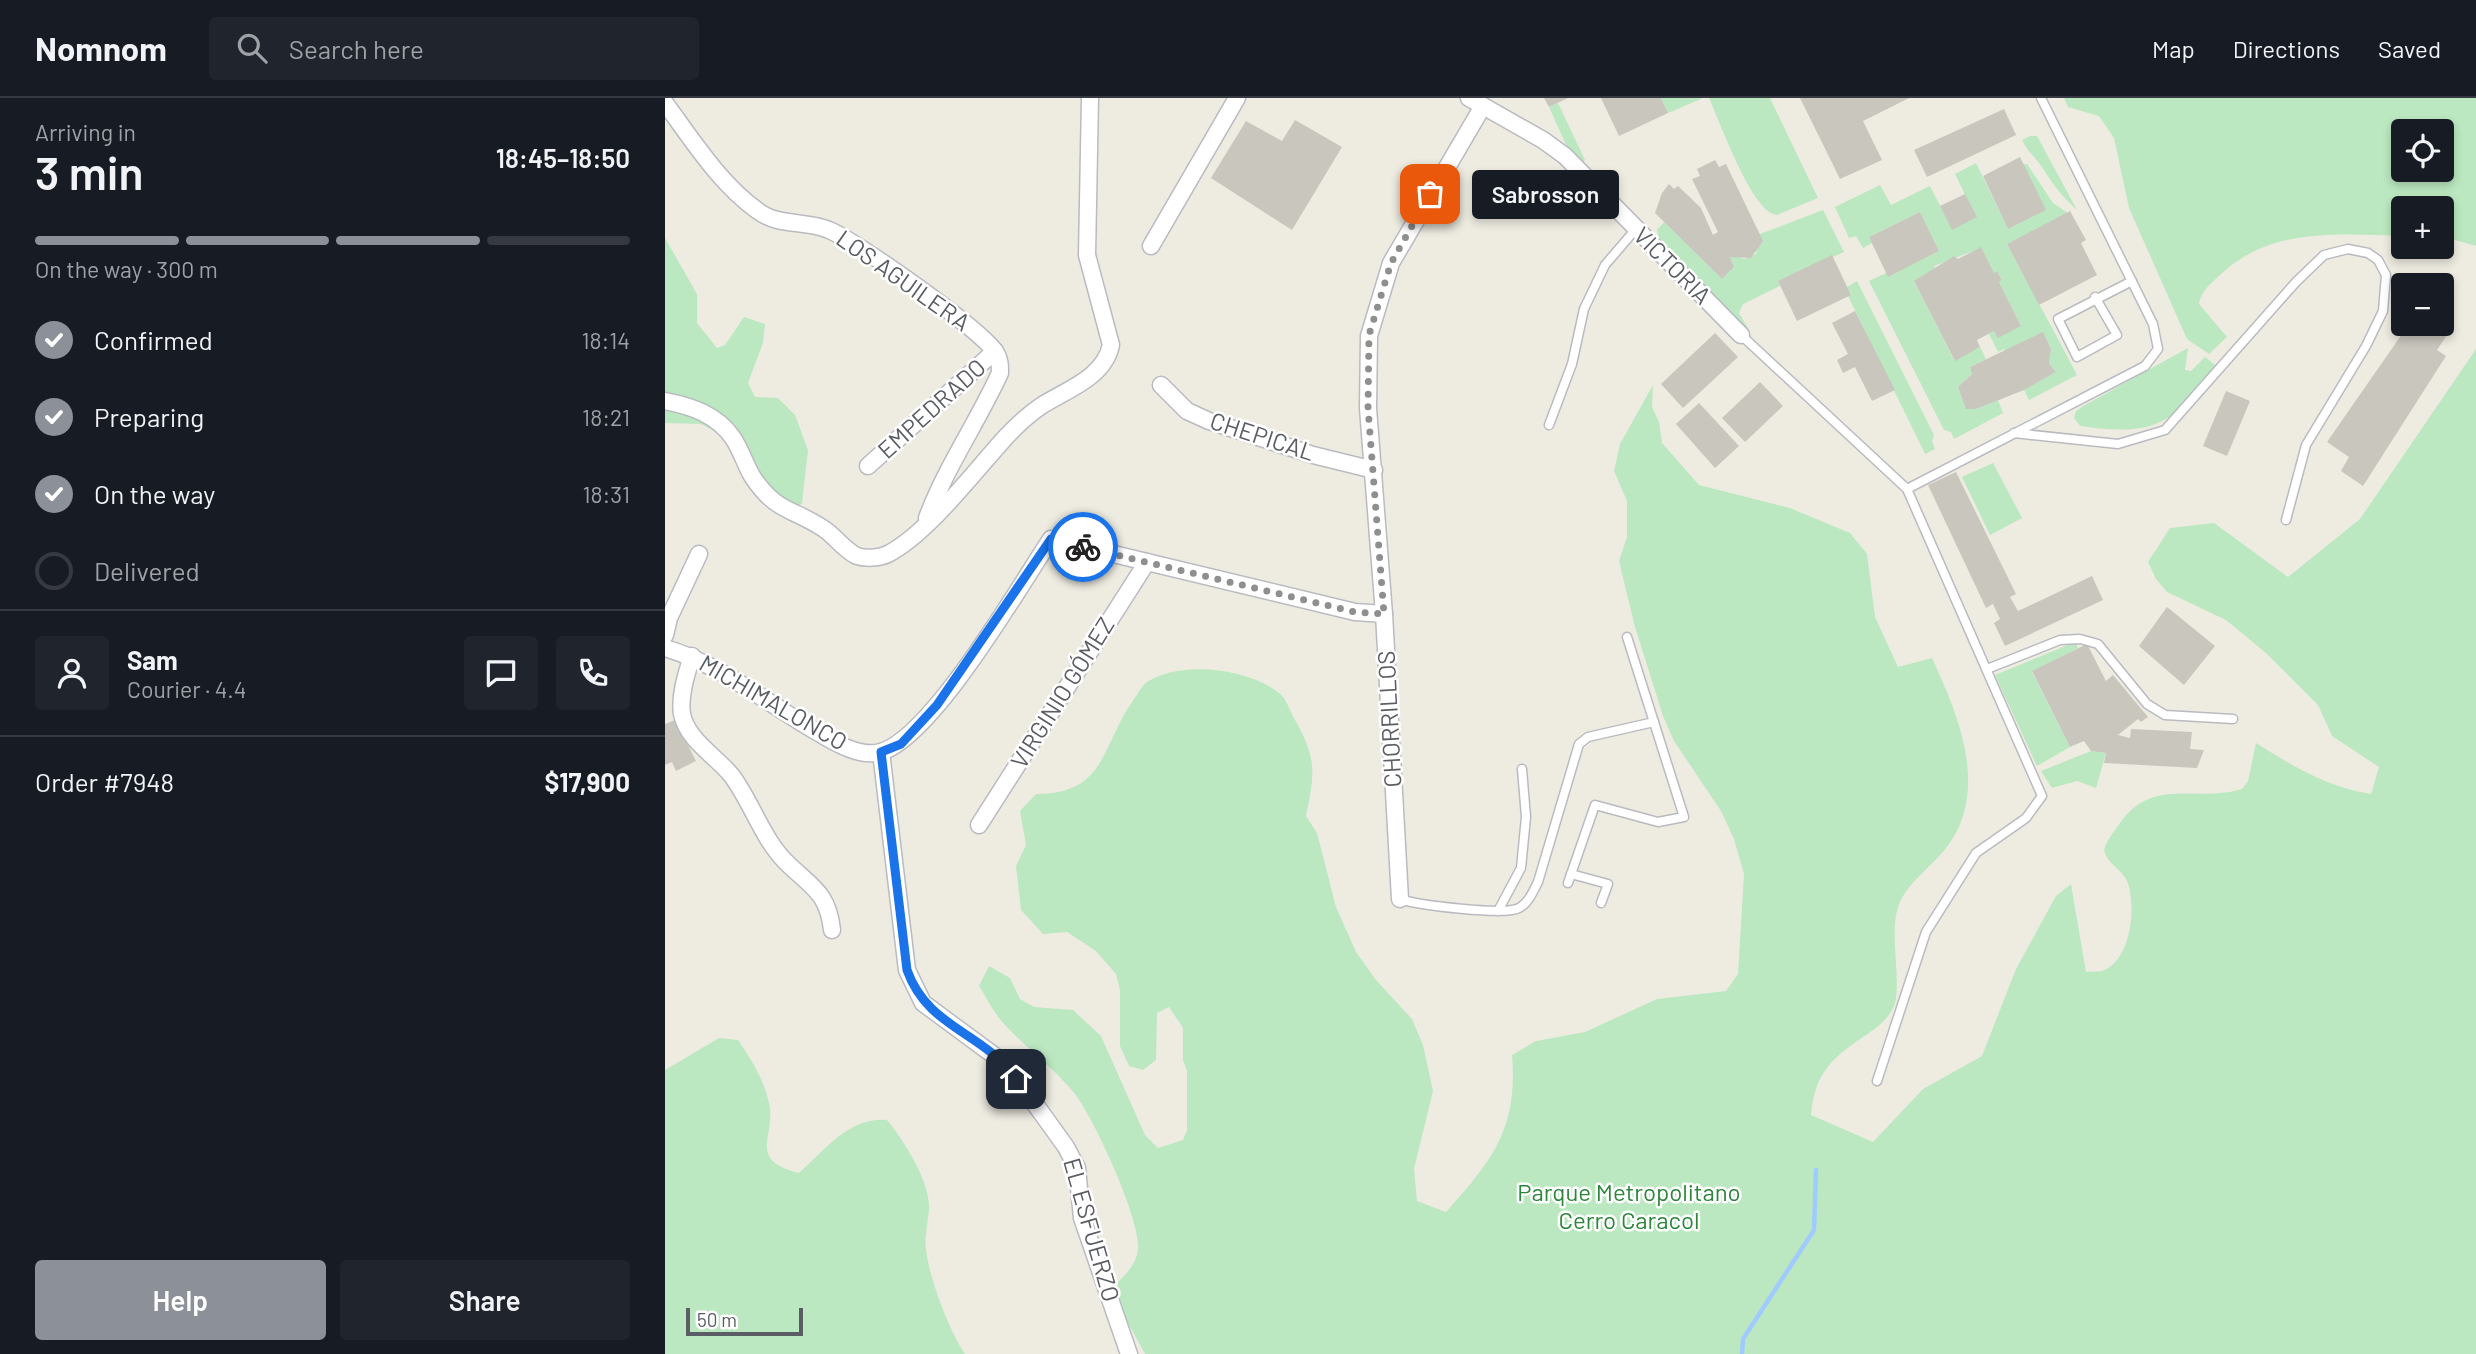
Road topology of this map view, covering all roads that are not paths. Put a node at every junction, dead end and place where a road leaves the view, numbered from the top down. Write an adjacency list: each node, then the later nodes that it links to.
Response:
1 (1090, 98): 20 (street)
2 (1237, 98): 7 (street)
3 (2041, 98): 8 (lane)
4 (1476, 102): 6 (street, VICTORIA); 17 (street, CHORRILLOS)
5 (665, 103): 11 (street, LOS AGUILERA)
6 (1635, 230): 10 (street, VICTORIA); 14 (lane)
7 (1151, 246)
8 (2132, 281): 9 (lane); 15 (lane)
9 (2095, 297): 9 (lane)
10 (1741, 335): 18 (lane)
11 (995, 351): 16 (street, EMPEDRADO); 20 (street)
12 (1161, 385): 17 (street, CHEPICAL)
13 (665, 401): 20 (street)
14 (1549, 425)
15 (2014, 433): 18 (lane); 19 (lane)
16 (868, 466)
17 (1374, 470): 23 (street, CHORRILLOS)
18 (1907, 489): 28 (lane)
19 (2286, 520)
20 (925, 524)
21 (699, 554): 24 (street)
22 (1147, 562): 23 (street); 31 (street); 33 (street, VIRGINIO GÓMEZ)
23 (1384, 614): 36 (street, CHORRILLOS)
24 (665, 635)
25 (1627, 637): 30 (lane)
26 (665, 648): 27 (street, MICHIMALONCO)
27 (692, 656): 31 (street, MICHIMALONCO); 39 (street)
28 (1987, 668): 29 (lane); 40 (lane)
29 (2233, 719)
30 (1654, 722): 34 (lane); 38 (lane)
31 (881, 752): 41 (street, EL ESFUERZO)
32 (1522, 769): 38 (lane)
33 (979, 825)
34 (1571, 874): 35 (lane); 37 (lane)
35 (1568, 883)
36 (1401, 899): 38 (lane)
37 (1601, 903)
38 (1498, 911)
39 (832, 930)
40 (1877, 1081)
41 (1129, 1354)

